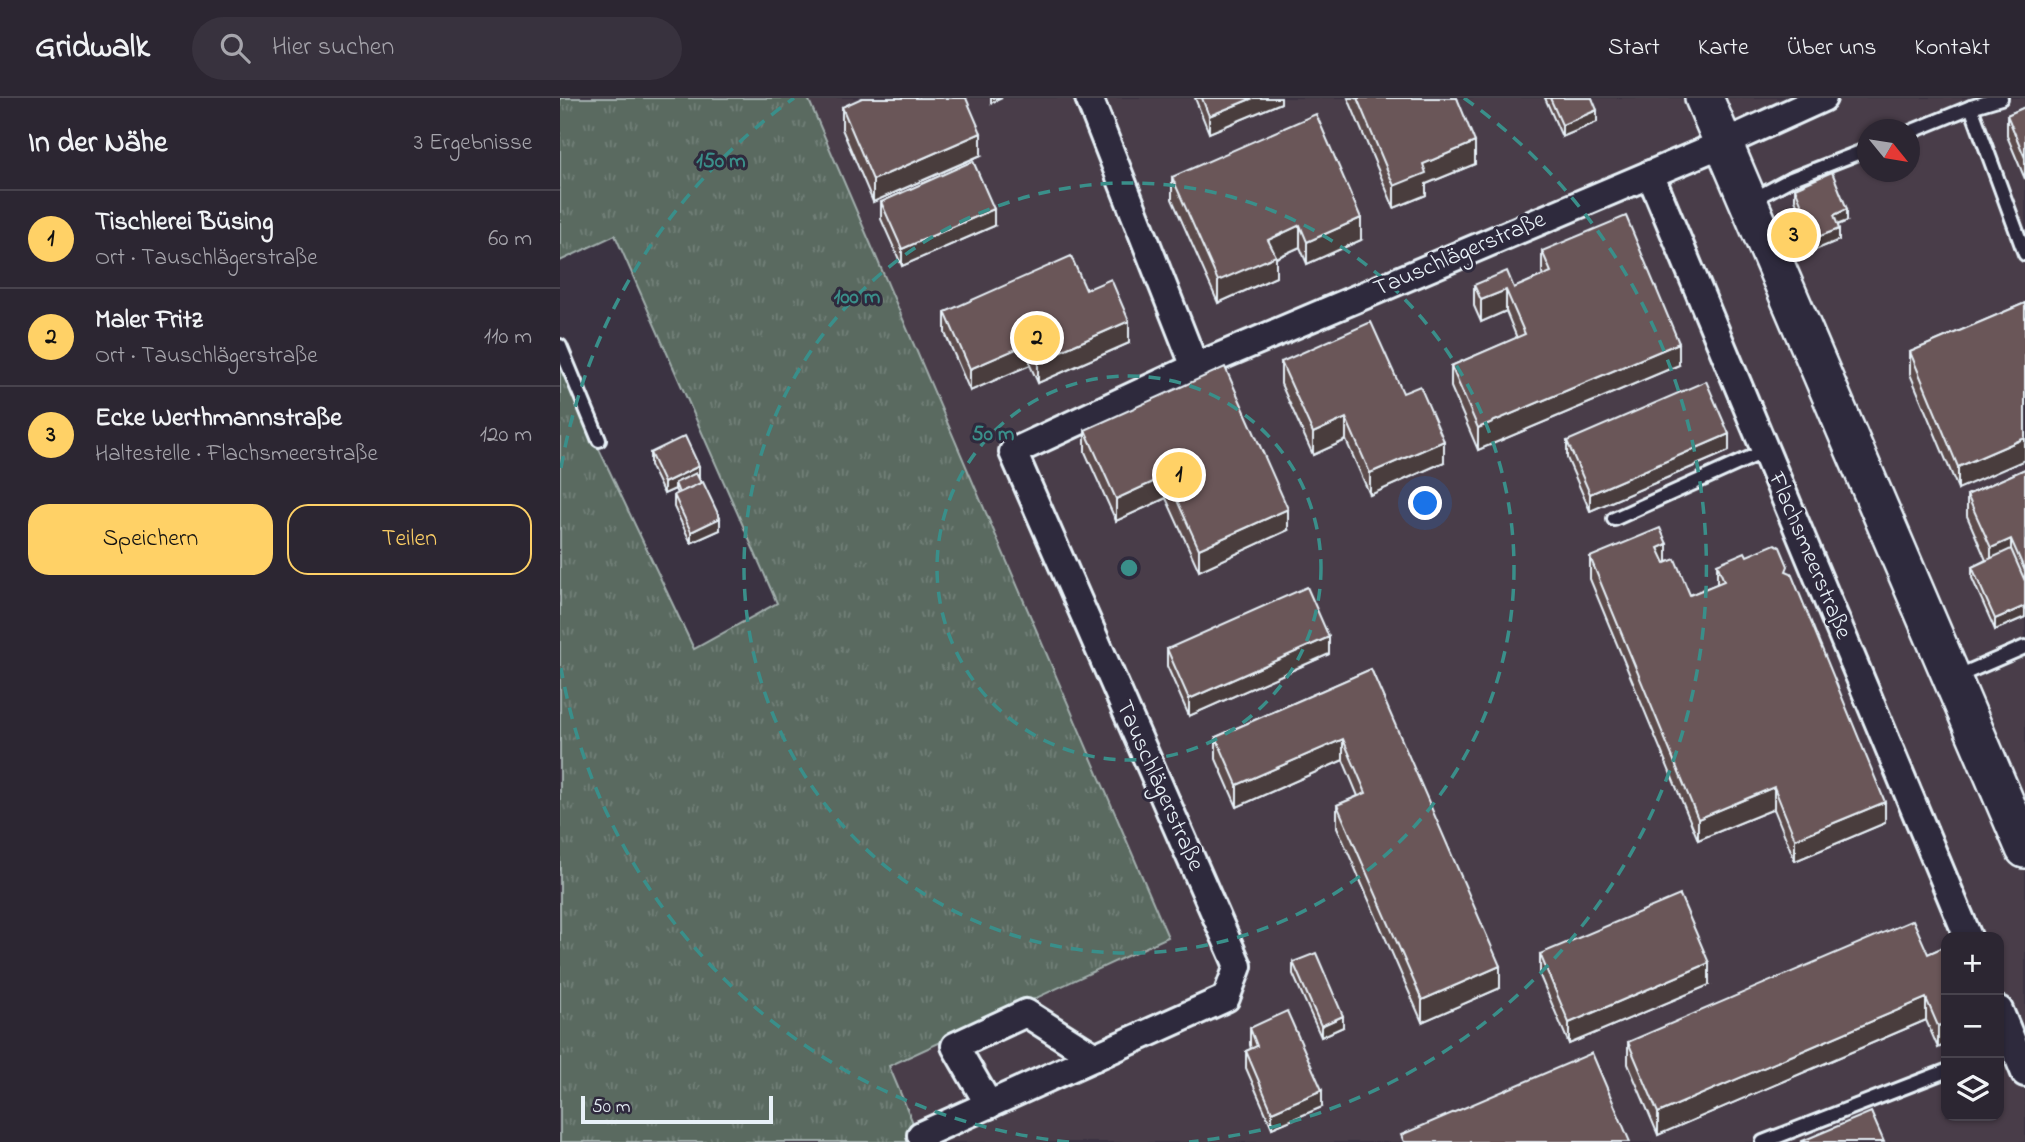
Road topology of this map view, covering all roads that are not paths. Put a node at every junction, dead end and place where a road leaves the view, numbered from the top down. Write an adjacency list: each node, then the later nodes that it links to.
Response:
1 (1088, 98): 13 (street)
2 (1704, 98): 7 (street)
3 (1823, 98): 7 (street, Tauschlägerstraße)
4 (2001, 98): 5 (lane)
5 (1971, 107): 6 (lane); 11 (lane)
6 (1920, 128)
7 (1724, 142): 9 (street, Tauschlägerstraße); 10 (street)
8 (1857, 153): 10 (lane)
9 (1650, 174): 13 (street, Tauschlägerstraße); 15 (street, Flachsmeerstraße)
10 (1749, 202): 18 (street)
11 (2025, 254)
12 (560, 346): 14 (lane)
13 (1195, 368): 22 (street, Tauschlägerstraße)
14 (599, 440)
15 (1765, 451): 16 (lane); 20 (street, Flachsmeerstraße)
16 (1614, 519)
17 (2025, 647): 18 (lane)
18 (1952, 678): 19 (street)
19 (2025, 849)
20 (1966, 932)
21 (2006, 1048): 24 (street)
22 (1095, 1057): 25 (street, Tauschlägerstraße); 25 (street)
23 (1941, 1073): 27 (lane)
24 (2025, 1073)
25 (989, 1104): 26 (street, Tauschlägerstraße)
26 (921, 1135)
27 (1763, 1142)

